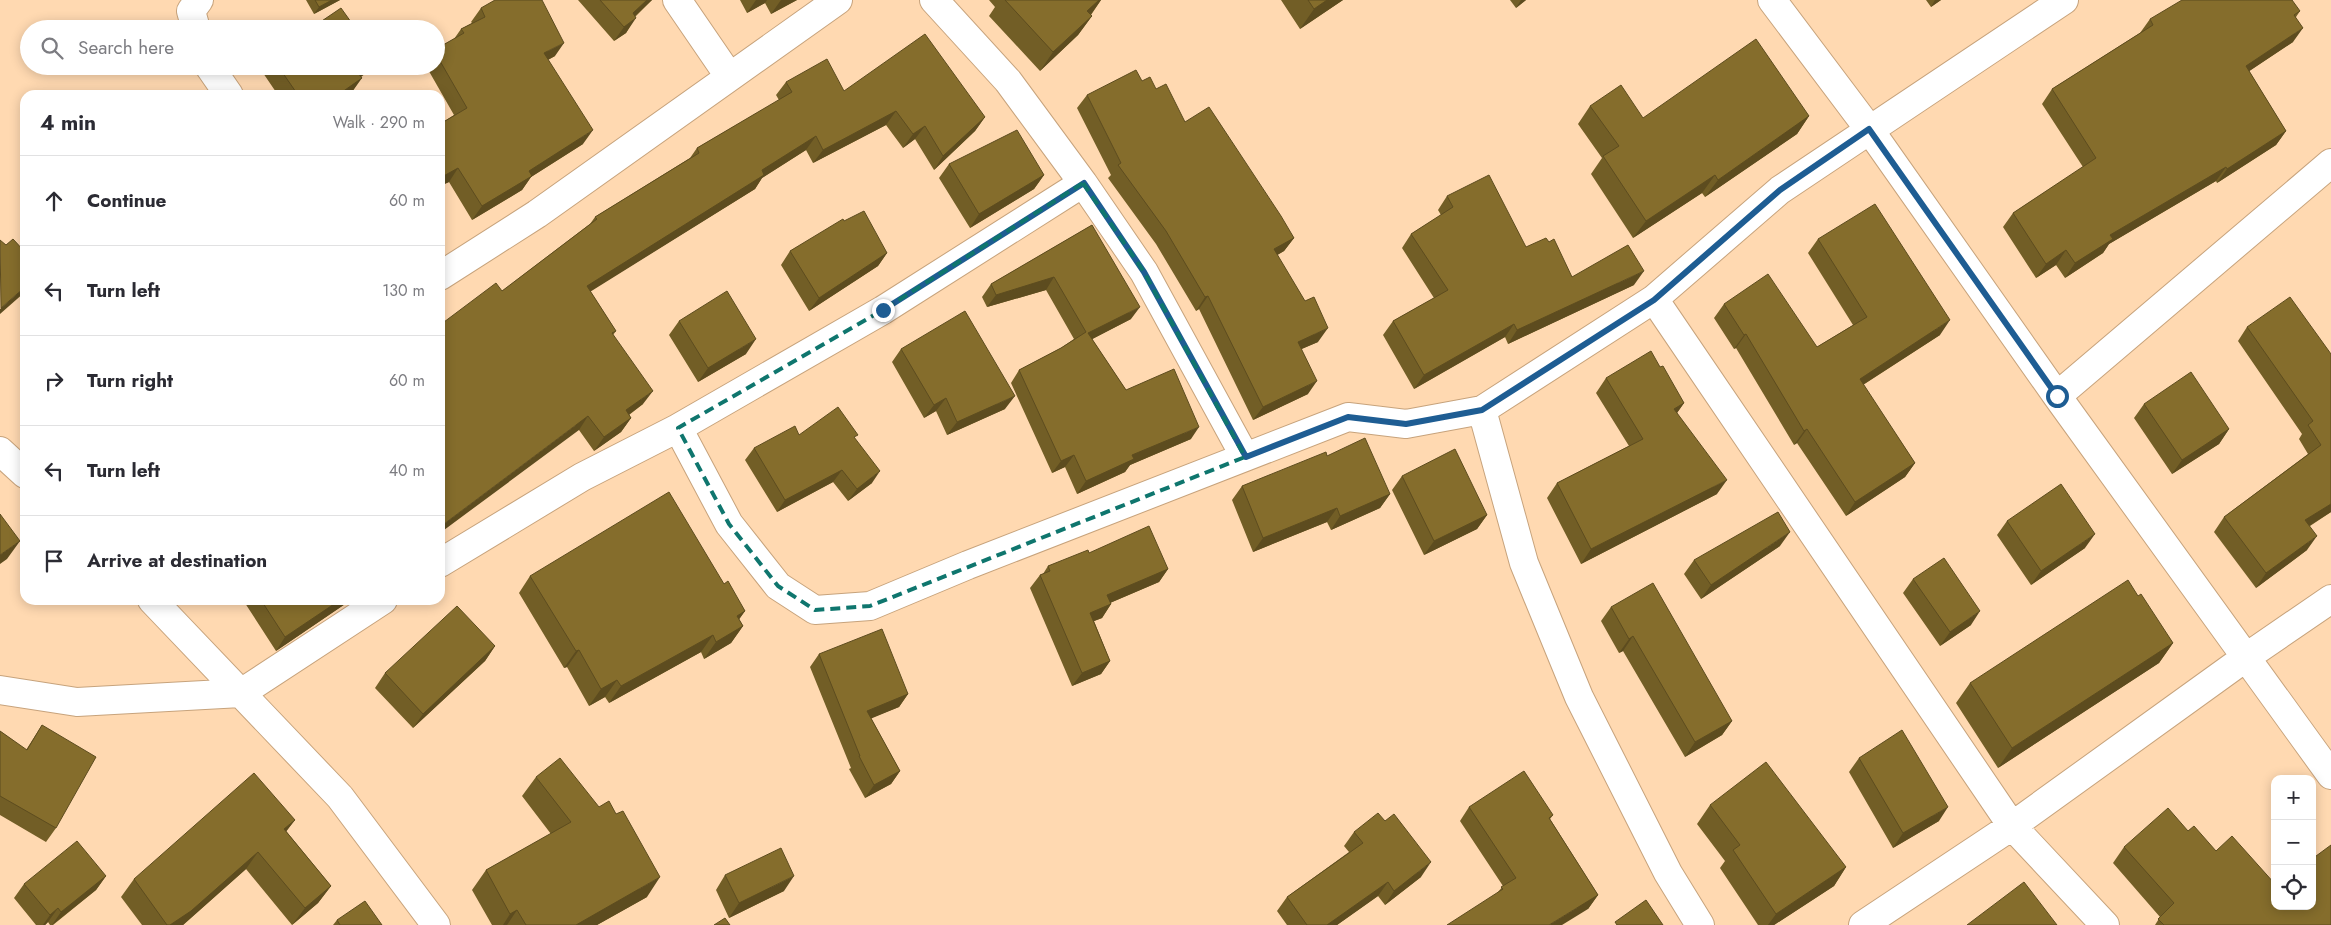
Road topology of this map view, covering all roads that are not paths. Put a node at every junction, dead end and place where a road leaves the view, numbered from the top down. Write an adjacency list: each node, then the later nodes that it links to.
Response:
1 (199, 0): 7 (street)
2 (677, 0): 9 (street)
3 (838, 0): 9 (street)
4 (934, 0): 13 (street)
5 (1772, 0): 11 (street)
6 (2064, 0): 11 (street)
7 (194, 20)
8 (216, 75): 10 (street)
9 (729, 76): 14 (street)
10 (226, 90)
11 (1869, 129): 15 (street); 16 (street)
12 (2331, 163): 16 (street)
13 (1084, 183): 18 (street); 20 (street)
14 (445, 273)
15 (1654, 300): 17 (street); 30 (street)
16 (2057, 396): 26 (street)
17 (1482, 410): 20 (street); 32 (street)
18 (678, 428): 20 (street); 22 (street)
19 (0, 451): 21 (street)
20 (1246, 457)
21 (20, 469)
22 (445, 560)
23 (2331, 599): 26 (street)
24 (157, 605): 28 (street)
25 (375, 605): 28 (street)
26 (2245, 658): 29 (street); 30 (street)
27 (0, 690): 28 (street)
28 (241, 693): 31 (street)
29 (2331, 775)
30 (2012, 826): 33 (street); 34 (street)
31 (436, 925)
32 (1700, 925)
33 (1863, 925)
34 (2105, 925)

